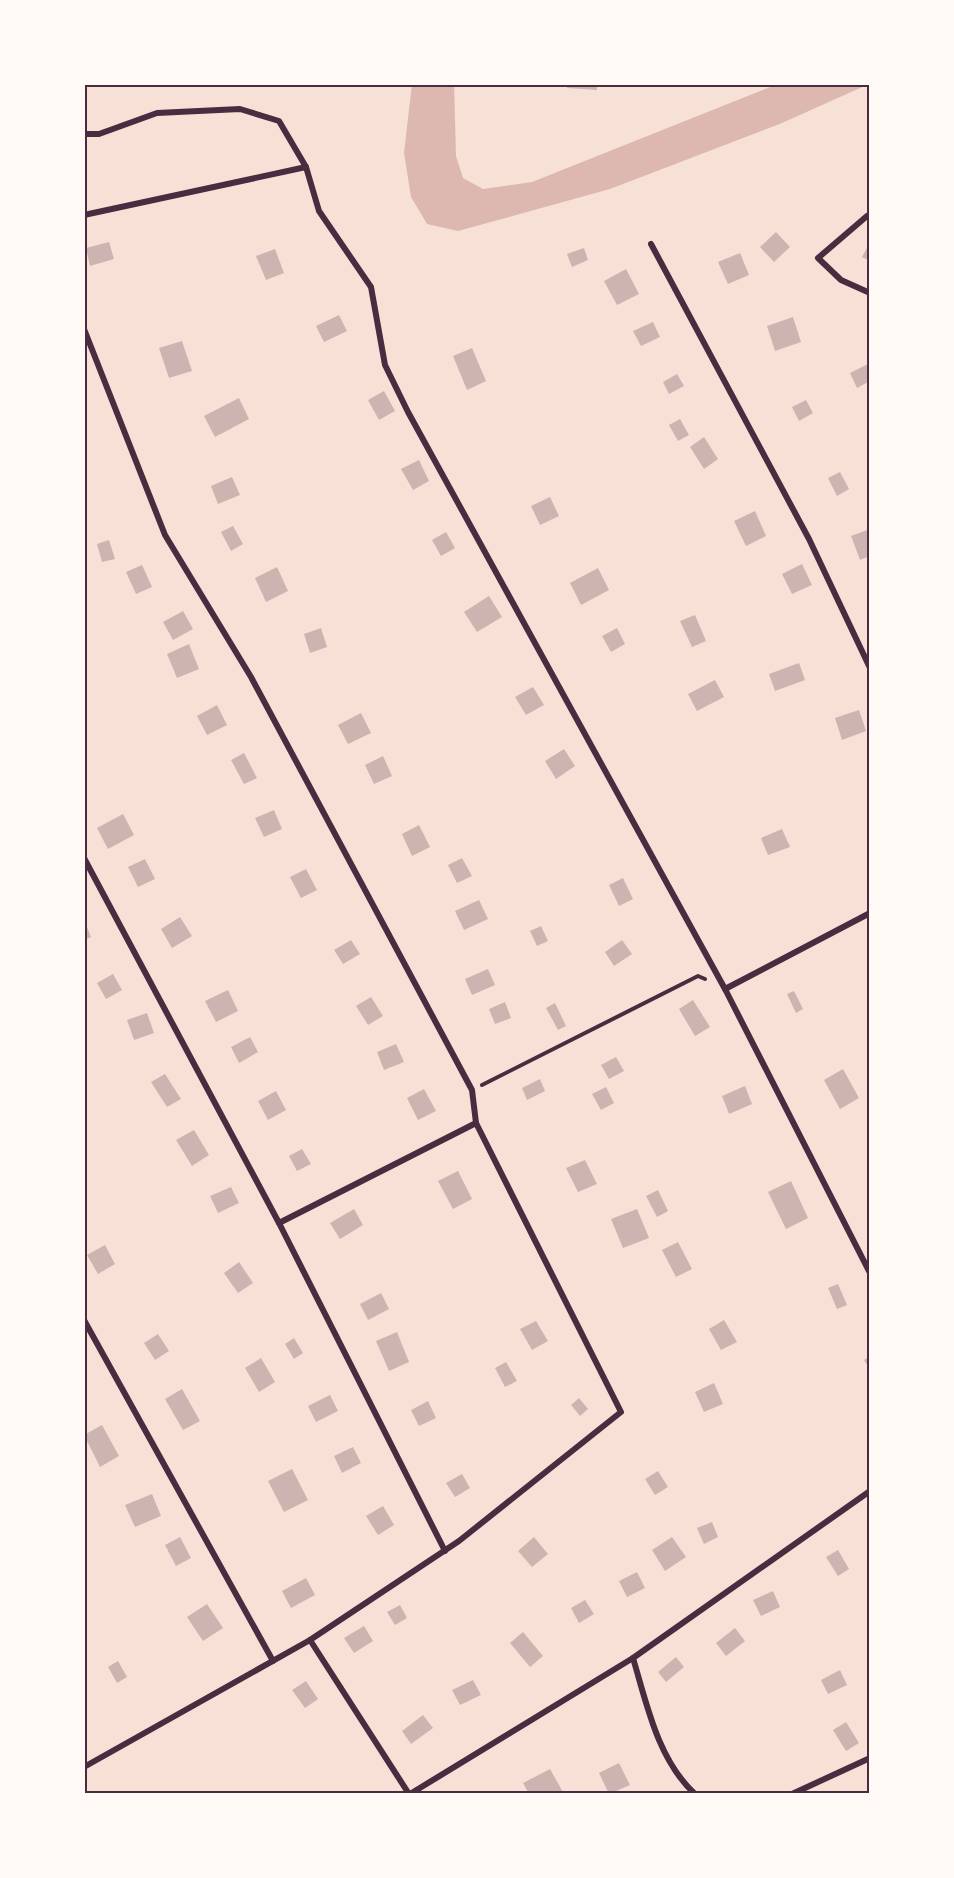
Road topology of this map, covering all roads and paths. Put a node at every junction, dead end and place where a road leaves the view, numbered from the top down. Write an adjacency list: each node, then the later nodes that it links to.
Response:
1 (84, 134): 2 (street)
2 (306, 167): 3 (street); 11 (street)
3 (84, 215)
4 (867, 216): 6 (street)
5 (651, 244): 8 (street)
6 (870, 293)
7 (84, 329): 12 (street)
8 (870, 668)
9 (84, 858): 14 (street)
10 (870, 914): 11 (street)
11 (725, 989): 12 (path); 15 (street)
12 (472, 1090): 13 (street)
13 (476, 1123): 14 (street); 18 (street)
14 (279, 1224): 18 (street)
15 (870, 1273)
16 (84, 1320): 21 (street)
17 (870, 1491): 20 (street)
18 (445, 1551): 19 (street)
19 (310, 1640): 21 (street); 24 (street)
20 (633, 1658): 24 (street); 25 (street)
21 (273, 1661): 23 (street)
22 (870, 1758): 26 (street)
23 (84, 1767)
24 (410, 1794)
25 (695, 1794)
26 (792, 1794)

